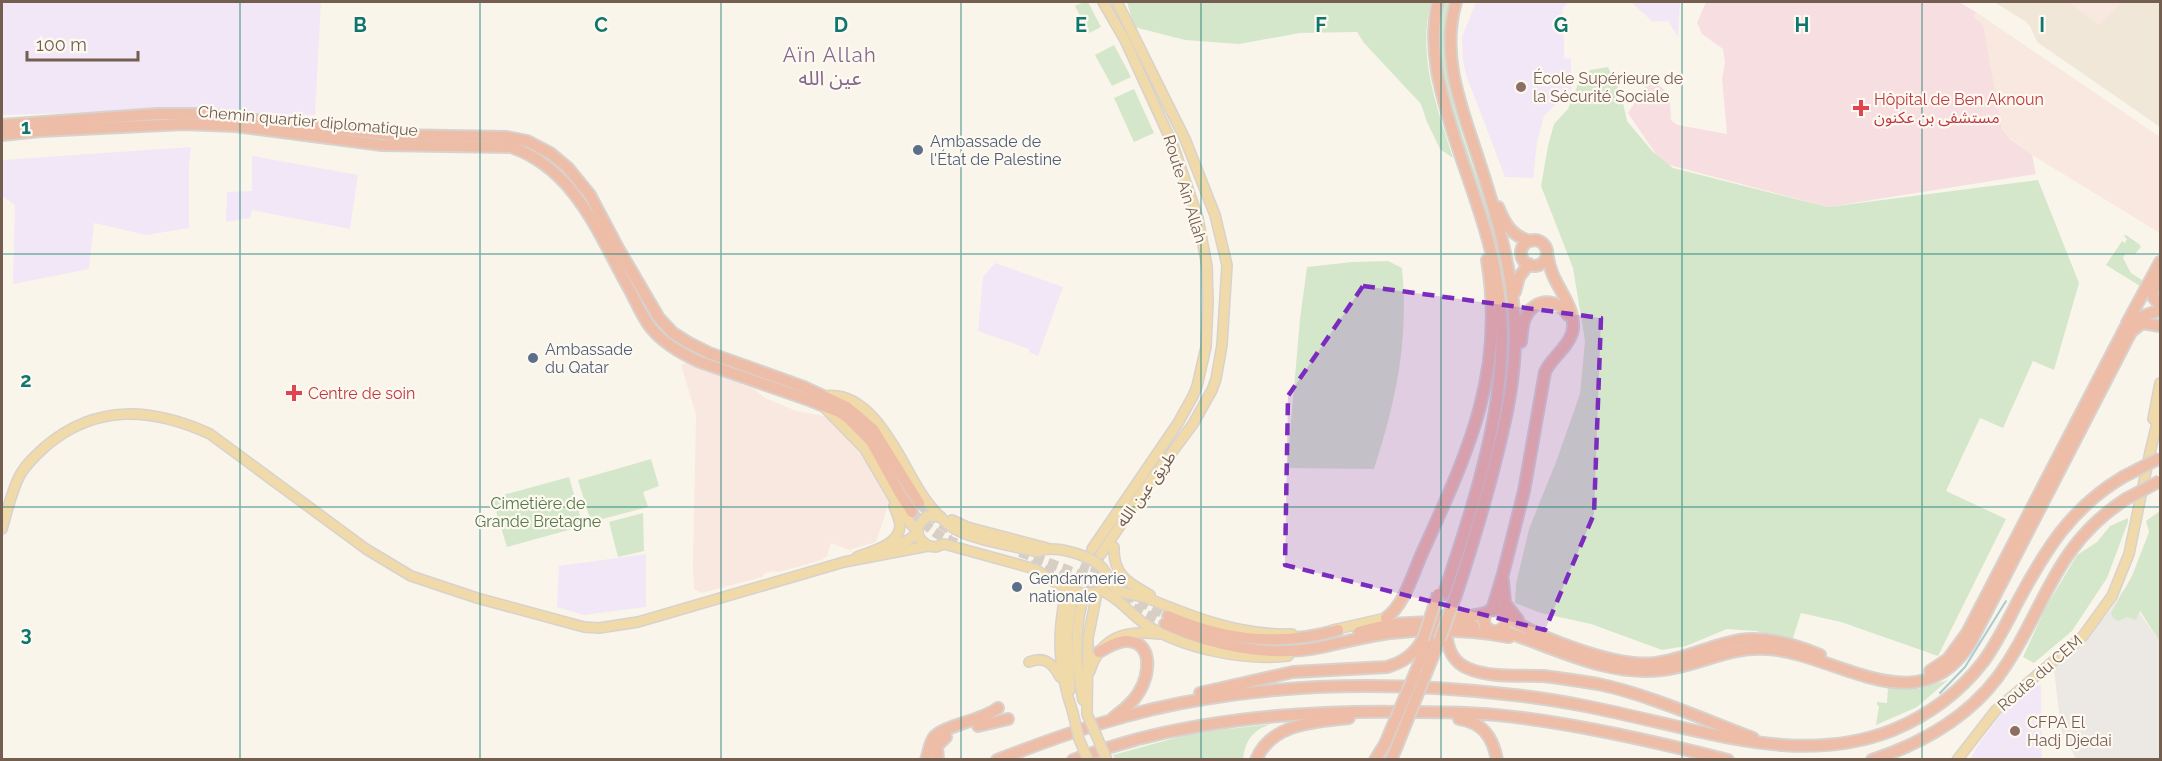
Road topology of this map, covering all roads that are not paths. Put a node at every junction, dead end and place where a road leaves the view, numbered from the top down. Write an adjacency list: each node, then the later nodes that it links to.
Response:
1 (1103, 2): 26 (main road, Route Aîn Allah)
2 (1117, 2): 24 (main road, Route Aîn Allah)
3 (1438, 2): 8 (highway)
4 (1456, 2): 7 (highway)
5 (2, 126): 22 (highway)
6 (2, 135): 22 (highway, Chemin quartier diplomatique)
7 (1480, 162): 9 (highway); 14 (highway)
8 (1475, 201): 47 (highway); 52 (highway)
9 (1531, 241): 10 (highway); 12 (highway)
10 (1547, 252): 12 (highway); 13 (highway)
11 (2160, 264): 15 (highway); 18 (highway)
12 (1531, 265): 13 (highway); 14 (highway)
13 (1565, 301): 19 (highway)
14 (1514, 304): 21 (highway)
15 (2160, 305)
16 (2160, 310): 18 (highway)
17 (2160, 328): 18 (highway)
18 (2127, 332): 57 (highway)
19 (1572, 334): 21 (highway); 43 (highway)
20 (2160, 383): 27 (main road)
21 (1511, 390): 47 (highway)
22 (823, 400): 30 (main road); 31 (highway, Chemin quartier diplomatique); 31 (main road)
23 (2160, 411): 27 (main road)
24 (1193, 424): 26 (main road, طريق عين الله)
25 (2160, 428): 27 (main road)
26 (1158, 450)
27 (2150, 452): 76 (main road, Route du CEM)
28 (2160, 458): 74 (highway, bridge)
29 (2160, 481): 72 (highway, bridge)
30 (888, 487): 34 (main road); 41 (main road)
31 (920, 506): 32 (main road); 38 (main road)
32 (943, 519): 34 (main road); 35 (main road); 39 (main road)
33 (2, 529): 41 (main road)
34 (918, 533): 36 (main road); 40 (main road)
35 (944, 544): 36 (main road); 42 (main road)
36 (928, 546): 40 (main road)
37 (1114, 547): 53 (main road)
38 (1047, 548): 39 (main road); 44 (main road)
39 (1037, 552): 42 (main road)
40 (870, 558): 41 (main road)
41 (844, 562)
42 (1035, 569): 45 (main road)
43 (1503, 574): 50 (highway); 51 (highway)
44 (1107, 578): 46 (main road); 53 (main road)
45 (1067, 588): 46 (main road); 63 (main road)
46 (1099, 592): 53 (main road); 62 (main road)
47 (1450, 595): 58 (highway, bridge); 58 (highway, bridge)
48 (1072, 600): 68 (main road)
49 (1082, 603): 69 (main road)
50 (1505, 611): 51 (highway); 56 (highway); 57 (highway)
51 (1490, 612): 52 (highway); 54 (highway)
52 (1386, 618): 55 (main road)
53 (1166, 620): 55 (highway); 59 (highway); 60 (main road)
54 (1488, 628): 56 (highway); 59 (highway)
55 (1338, 630)
56 (1500, 630): 57 (highway)
57 (1538, 638): 59 (highway)
58 (1435, 639): 65 (highway); 74 (highway); 75 (highway, bridge)
59 (1336, 642)
60 (1099, 652): 62 (main road); 71 (highway)
61 (1029, 662): 63 (main road)
62 (1088, 679): 69 (main road)
63 (1063, 684): 68 (main road)
64 (998, 708): 77 (highway)
65 (1158, 709): 71 (highway); 74 (highway)
66 (1374, 711): 67 (highway); 80 (highway); 83 (highway)
67 (1430, 712): 73 (highway); 85 (highway)
68 (1073, 713): 81 (main road, bridge)
69 (1088, 714): 82 (main road, bridge)
70 (1008, 719): 78 (highway)
71 (1110, 721): 79 (highway)
72 (1939, 730): 88 (highway); 89 (highway)
73 (1650, 741): 86 (highway); 87 (highway)
74 (1779, 747)
75 (1392, 752): 84 (highway)
76 (1960, 757)
77 (926, 759)
78 (938, 759)
79 (997, 759)
80 (1073, 759)
81 (1088, 759)
82 (1107, 759)
83 (1257, 759)
84 (1377, 759)
85 (1497, 759)
86 (1711, 759)
87 (1728, 759)
88 (1872, 759)
89 (1890, 759)

